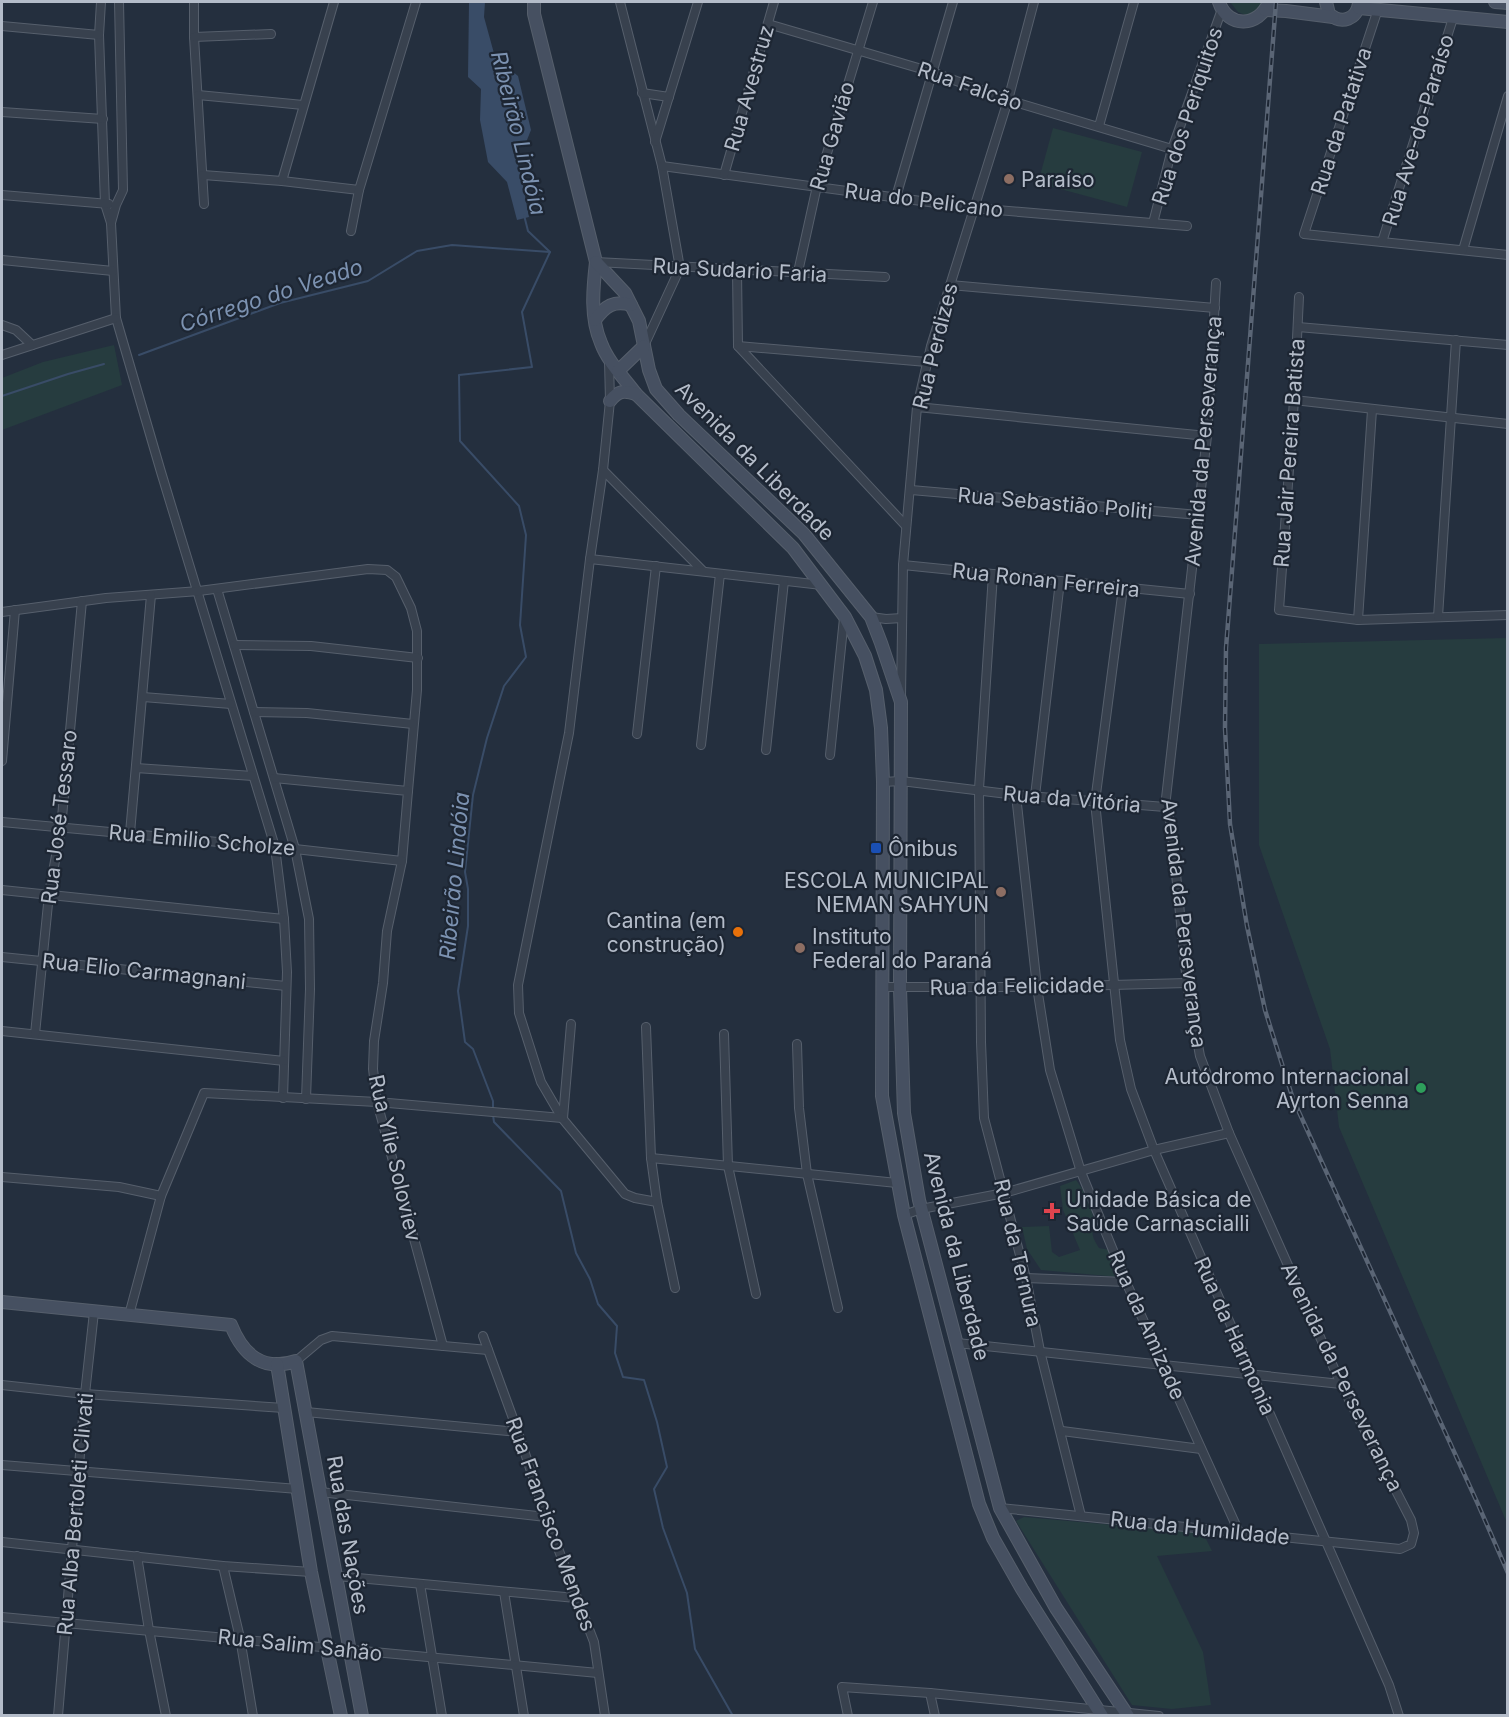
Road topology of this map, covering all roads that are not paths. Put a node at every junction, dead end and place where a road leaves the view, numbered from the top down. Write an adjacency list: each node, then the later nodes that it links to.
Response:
1 (101, 2): 27 (street)
2 (119, 2): 52 (street)
3 (194, 2): 28 (street)
4 (334, 2): 36 (street)
5 (416, 2): 47 (street)
6 (534, 2): 62 (street)
7 (620, 2): 31 (street)
8 (698, 2): 34 (street)
9 (774, 2): 24 (street, Rua Avestruz)
10 (873, 2): 29 (street, Rua Gavião)
11 (953, 2): 30 (street)
12 (1035, 2): 35 (street, Rua Perdizes)
13 (1134, 2): 39 (street)
14 (1326, 2): 21 (street)
15 (1495, 2): 16 (street)
16 (1508, 3)
17 (1220, 5): 19 (street); 41 (street, Rua dos Periquitos)
18 (1359, 5): 20 (street); 21 (street)
19 (1267, 6): 21 (street)
20 (1378, 9): 22 (street); 58 (street, Rua da Patativa)
21 (1333, 17)
22 (1453, 18): 23 (street); 58 (street, Rua Ave-do-Paraíso)
23 (1508, 22)
24 (768, 24): 29 (street, Rua Falcão); 44 (street, Rua Avestruz)
25 (2, 26): 27 (street)
26 (271, 34): 28 (street)
27 (99, 35): 38 (street)
28 (194, 37): 32 (street)
29 (857, 50): 30 (street, Rua Falcão); 46 (street, Rua Gavião)
30 (932, 72): 35 (street, Rua Falcão); 49 (street)
31 (642, 93): 34 (street); 40 (street)
32 (198, 95): 36 (street); 43 (street)
33 (1508, 96): 59 (street)
34 (669, 97): 40 (street)
35 (1008, 100): 39 (street, Rua Falcão); 53 (street, Rua Perdizes)
36 (303, 105): 45 (street)
37 (2, 112): 38 (street)
38 (103, 119): 50 (street)
39 (1099, 126): 41 (street, Rua Falcão)
40 (655, 142): 42 (street)
41 (1172, 149): 55 (street, Rua dos Periquitos)
42 (662, 166): 44 (street, Rua do Pelicano); 63 (street)
43 (203, 175): 45 (street); 51 (street)
44 (724, 175): 46 (street, Rua do Pelicano)
45 (282, 181): 47 (street)
46 (817, 186): 49 (street, Rua do Pelicano); 66 (street, Rua Gavião)
47 (359, 190): 57 (street)
48 (2, 195): 50 (street)
49 (896, 197): 53 (street, Rua do Pelicano)
50 (105, 204): 52 (street); 54 (street)
51 (204, 204)
52 (116, 205): 54 (street)
53 (974, 208): 55 (street, Rua do Pelicano); 69 (street, Rua Perdizes)
54 (111, 223): 64 (street)
55 (1153, 223): 56 (street, Rua do Pelicano)
56 (1187, 226)
57 (351, 231)
58 (1383, 242): 59 (street)
59 (1463, 250): 60 (street)
60 (1508, 255)
61 (2, 260): 64 (street)
62 (596, 262): 63 (street, Rua Sudario Faria); 71 (street, Avenida da Liberdade); 74 (street)
63 (680, 268): 65 (street, Rua Sudario Faria); 80 (street)
64 (113, 271): 73 (street)
65 (737, 271): 66 (street, Rua Sudario Faria); 81 (street)
66 (798, 272): 67 (street, Rua Sudario Faria)
67 (885, 278)
68 (1216, 283): 72 (street, Avenida da Perseverança)
69 (950, 285): 72 (street); 84 (street, Rua Perdizes)
70 (1299, 297): 76 (street, Rua Jair Pereira Batista)
71 (631, 305): 74 (street); 80 (street, Avenida da Liberdade)
72 (1215, 308): 93 (street, Avenida da Perseverança)
73 (116, 318): 78 (street); 109 (street)
74 (595, 320): 83 (street)
75 (2, 325): 78 (street)
76 (1298, 327): 77 (street); 87 (street, Rua Jair Pereira Batista)
77 (1456, 340): 79 (street); 91 (street)
78 (32, 345): 82 (street)
79 (1508, 345)
80 (644, 346): 85 (street); 118 (street, Avenida da Liberdade)
81 (738, 346): 84 (street); 97 (street)
82 (2, 356)
83 (609, 358): 85 (street); 88 (street)
84 (927, 362): 89 (street, Rua Perdizes)
85 (618, 371): 86 (street, Avenida da Liberdade); 88 (street)
86 (636, 394): 88 (street); 106 (street, Avenida da Liberdade)
87 (1294, 400): 90 (street); 120 (street, Rua Jair Pereira Batista)
88 (610, 401): 94 (street)
89 (917, 407): 93 (street); 95 (street, Rua Perdizes)
90 (1372, 410): 91 (street); 120 (street)
91 (1452, 418): 92 (street); 116 (street)
92 (1508, 424)
93 (1207, 436): 96 (street, Avenida da Perseverança)
94 (603, 470): 98 (street); 101 (street)
95 (911, 490): 96 (street, Rua Sebastião Politi); 97 (street, Rua Perdizes)
96 (1198, 515): 110 (street, Avenida da Perseverança)
97 (906, 526): 100 (street, Rua Perdizes)
98 (590, 559): 99 (street); 172 (street)
99 (656, 566): 101 (street); 128 (street)
100 (903, 566): 103 (street, Rua Ronan Ferreira); 119 (street, Rua Perdizes)
101 (703, 571): 102 (street)
102 (720, 574): 104 (street); 129 (street)
103 (993, 574): 105 (street, Rua Ronan Ferreira); 138 (street)
104 (784, 581): 106 (street); 130 (street)
105 (1060, 581): 107 (street, Rua Ronan Ferreira); 141 (street)
106 (823, 585): 117 (street, Avenida da Liberdade)
107 (1123, 588): 110 (street, Rua Ronan Ferreira); 142 (street, Rua da Harmonia)
108 (217, 589): 109 (street); 121 (street); 122 (street, Rua Ylie Soloviev)
109 (199, 591): 111 (street); 125 (street)
110 (1190, 594): 143 (street, Avenida da Perseverança)
111 (151, 595): 112 (street); 123 (street)
112 (82, 601): 113 (street); 145 (street, Rua José Tessaro)
113 (15, 610): 114 (street); 132 (street)
114 (2, 612)
115 (1508, 615): 116 (street)
116 (1437, 616): 120 (street)
117 (845, 617): 131 (street); 137 (street, Avenida da Liberdade)
118 (871, 617): 119 (street); 124 (street, Avenida da Liberdade)
119 (902, 618): 124 (street, Rua Perdizes)
120 (1358, 620)
121 (234, 645): 122 (street); 126 (street)
122 (418, 658): 127 (street, Rua Ylie Soloviev)
123 (143, 697): 125 (street); 133 (street)
124 (901, 702): 136 (street, Avenida da Liberdade)
125 (231, 704): 134 (street)
126 (254, 712): 127 (street); 135 (street)
127 (413, 724): 139 (street, Rua Ylie Soloviev)
128 (637, 734)
129 (701, 745)
130 (766, 750)
131 (830, 755)
132 (2, 761)
133 (136, 768): 134 (street); 146 (street)
134 (253, 776): 147 (street)
135 (274, 778): 139 (street); 148 (street)
136 (901, 781): 137 (street, Rua da Vitória); 138 (street, Rua da Vitória); 161 (street, Avenida da Liberdade)
137 (883, 782): 159 (street, Avenida da Liberdade)
138 (979, 789): 140 (street, Rua da Vitória); 158 (street, Rua da Vitória)
139 (408, 791): 149 (street, Rua Ylie Soloviev)
140 (1016, 795): 141 (street, Rua da Vitória); 160 (street, Rua da Amizade)
141 (1035, 796): 142 (street, Rua da Vitória)
142 (1095, 802): 143 (street, Rua da Vitória); 156 (street, Rua da Harmonia)
143 (1165, 807): 155 (street, Avenida da Perseverança)
144 (2, 822): 145 (street, Rua Emilio Scholze)
145 (61, 828): 146 (street, Rua Emilio Scholze); 151 (street, Rua José Tessaro)
146 (130, 833): 147 (street, Rua Emilio Scholze)
147 (275, 847): 148 (street, Rua Emilio Scholze); 152 (street)
148 (295, 849): 149 (street, Rua Emilio Scholze); 170 (street)
149 (402, 861): 171 (street, Rua Ylie Soloviev)
150 (2, 890): 151 (street)
151 (49, 894): 152 (street); 154 (street, Rua José Tessaro)
152 (284, 919): 157 (street)
153 (2, 957): 154 (street, Rua Elio Carmagnani)
154 (41, 961): 157 (street, Rua Elio Carmagnani); 165 (street, Rua José Tessaro)
155 (1187, 983): 156 (street, Rua da Felicidade); 173 (street, Avenida da Perseverança)
156 (1113, 985): 160 (street, Rua da Felicidade); 174 (street, Rua da Harmonia)
157 (286, 986): 168 (street)
158 (980, 986): 160 (street, Rua da Felicidade); 161 (street, Rua da Felicidade); 181 (street, Rua da Ternura)
159 (882, 987): 161 (street, Rua da Felicidade); 180 (street, Avenida da Liberdade)
160 (1037, 987): 177 (street, Rua da Amizade)
161 (900, 988): 184 (street, Avenida da Liberdade)
162 (571, 1024): 172 (street)
163 (646, 1028): 175 (street)
164 (2, 1031): 165 (street)
165 (35, 1034): 168 (street)
166 (724, 1034): 176 (street)
167 (797, 1044): 178 (street)
168 (284, 1061): 169 (street)
169 (283, 1098): 170 (street); 182 (street)
170 (306, 1099): 171 (street)
171 (377, 1102): 172 (street); 196 (street, Rua Ylie Soloviev)
172 (562, 1118): 183 (street)
173 (1229, 1133): 174 (street); 203 (street, Avenida da Perseverança)
174 (1154, 1150): 177 (street); 202 (street, Rua da Harmonia)
175 (651, 1158): 176 (street); 183 (street)
176 (728, 1166): 178 (street); 189 (street)
177 (1081, 1172): 181 (street); 187 (street, Rua da Amizade)
178 (807, 1174): 180 (street); 191 (street)
179 (2, 1177): 182 (street)
180 (897, 1183): 185 (street, Avenida da Liberdade)
181 (1004, 1193): 184 (street); 186 (street, Rua da Ternura)
182 (161, 1196): 193 (street)
183 (657, 1202): 188 (street)
184 (921, 1209): 185 (street); 195 (street, Avenida da Liberdade)
185 (904, 1215): 242 (street, Avenida da Liberdade)
186 (1026, 1278): 187 (street); 198 (street, Rua da Ternura)
187 (1126, 1282): 201 (street, Rua da Amizade)
188 (675, 1288)
189 (756, 1294)
190 (2, 1302): 192 (street)
191 (838, 1308)
192 (94, 1312): 193 (street); 207 (street, Rua Alba Bertoleti Clivati)
193 (129, 1315): 200 (street)
194 (483, 1336): 197 (street, Rua Francisco Mendes)
195 (957, 1343): 198 (street); 217 (street, Avenida da Liberdade)
196 (443, 1346): 197 (street); 199 (street)
197 (488, 1350): 211 (street, Rua Francisco Mendes)
198 (1040, 1351): 201 (street); 210 (street, Rua da Ternura)
199 (296, 1361): 200 (street); 205 (street, Rua das Nações)
200 (277, 1364): 206 (street, Rua das Nações)
201 (1164, 1366): 202 (street); 212 (street, Rua da Amizade)
202 (1252, 1375): 203 (street); 222 (street, Rua da Harmonia)
203 (1341, 1384): 224 (street, Avenida da Perseverança)
204 (2, 1385): 207 (street)
205 (301, 1389): 206 (street); 209 (street, Rua das Nações)
206 (281, 1392): 208 (street, Rua das Nações)
207 (85, 1394): 208 (street); 214 (street, Rua Alba Bertoleti Clivati)
208 (284, 1408): 215 (street, Rua das Nações)
209 (306, 1412): 211 (street); 216 (street, Rua das Nações)
210 (1062, 1431): 212 (street); 218 (street, Rua da Ternura)
211 (518, 1432): 219 (street, Rua Francisco Mendes)
212 (1201, 1449): 220 (street, Rua da Amizade)
213 (2, 1466): 214 (street)
214 (79, 1473): 215 (street); 223 (street, Rua Alba Bertoleti Clivati)
215 (298, 1489): 227 (street, Rua das Nações)
216 (320, 1492): 219 (street); 228 (street, Rua das Nações)
217 (1000, 1508): 218 (street, Rua da Humildade); 243 (street, Avenida da Liberdade)
218 (1081, 1516): 220 (street, Rua da Humildade)
219 (546, 1517): 231 (street, Rua Francisco Mendes)
220 (1239, 1532): 222 (street, Rua da Humildade)
221 (2, 1542): 223 (street)
222 (1327, 1542): 224 (street, Rua da Humildade); 255 (street, Rua da Harmonia)
223 (73, 1549): 225 (street); 233 (street, Rua Alba Bertoleti Clivati)
224 (1400, 1549)
225 (137, 1556): 226 (street); 234 (street)
226 (223, 1566): 227 (street); 235 (street)
227 (311, 1572): 236 (street, Rua das Nações)
228 (336, 1576): 229 (street); 237 (street, Rua das Nações)
229 (420, 1584): 230 (street); 238 (street)
230 (504, 1592): 231 (street); 239 (street)
231 (576, 1598): 240 (street, Rua Francisco Mendes)
232 (2, 1617): 233 (street, Rua Salim Sahão)
233 (66, 1623): 234 (street, Rua Salim Sahão); 244 (street, Rua Alba Bertoleti Clivati)
234 (149, 1630): 235 (street, Rua Salim Sahão); 245 (street)
235 (240, 1638): 236 (street, Rua Salim Sahão); 246 (street)
236 (326, 1648): 237 (street, Rua Salim Sahão); 247 (street, Rua das Nações)
237 (349, 1650): 238 (street, Rua Salim Sahão); 248 (street, Rua das Nações)
238 (432, 1658): 239 (street, Rua Salim Sahão); 249 (street)
239 (515, 1666): 240 (street, Rua Salim Sahão); 250 (street)
240 (598, 1673): 251 (street, Rua Francisco Mendes)
241 (930, 1693): 242 (street); 252 (street); 253 (street)
242 (1100, 1713): 243 (street)
243 (1127, 1714): 254 (street)
244 (58, 1716)
245 (166, 1716)
246 (253, 1716)
247 (341, 1716)
248 (362, 1716)
249 (442, 1716)
250 (524, 1716)
251 (605, 1716)
252 (848, 1716)
253 (935, 1716)
254 (1159, 1716)
255 (1399, 1716)

